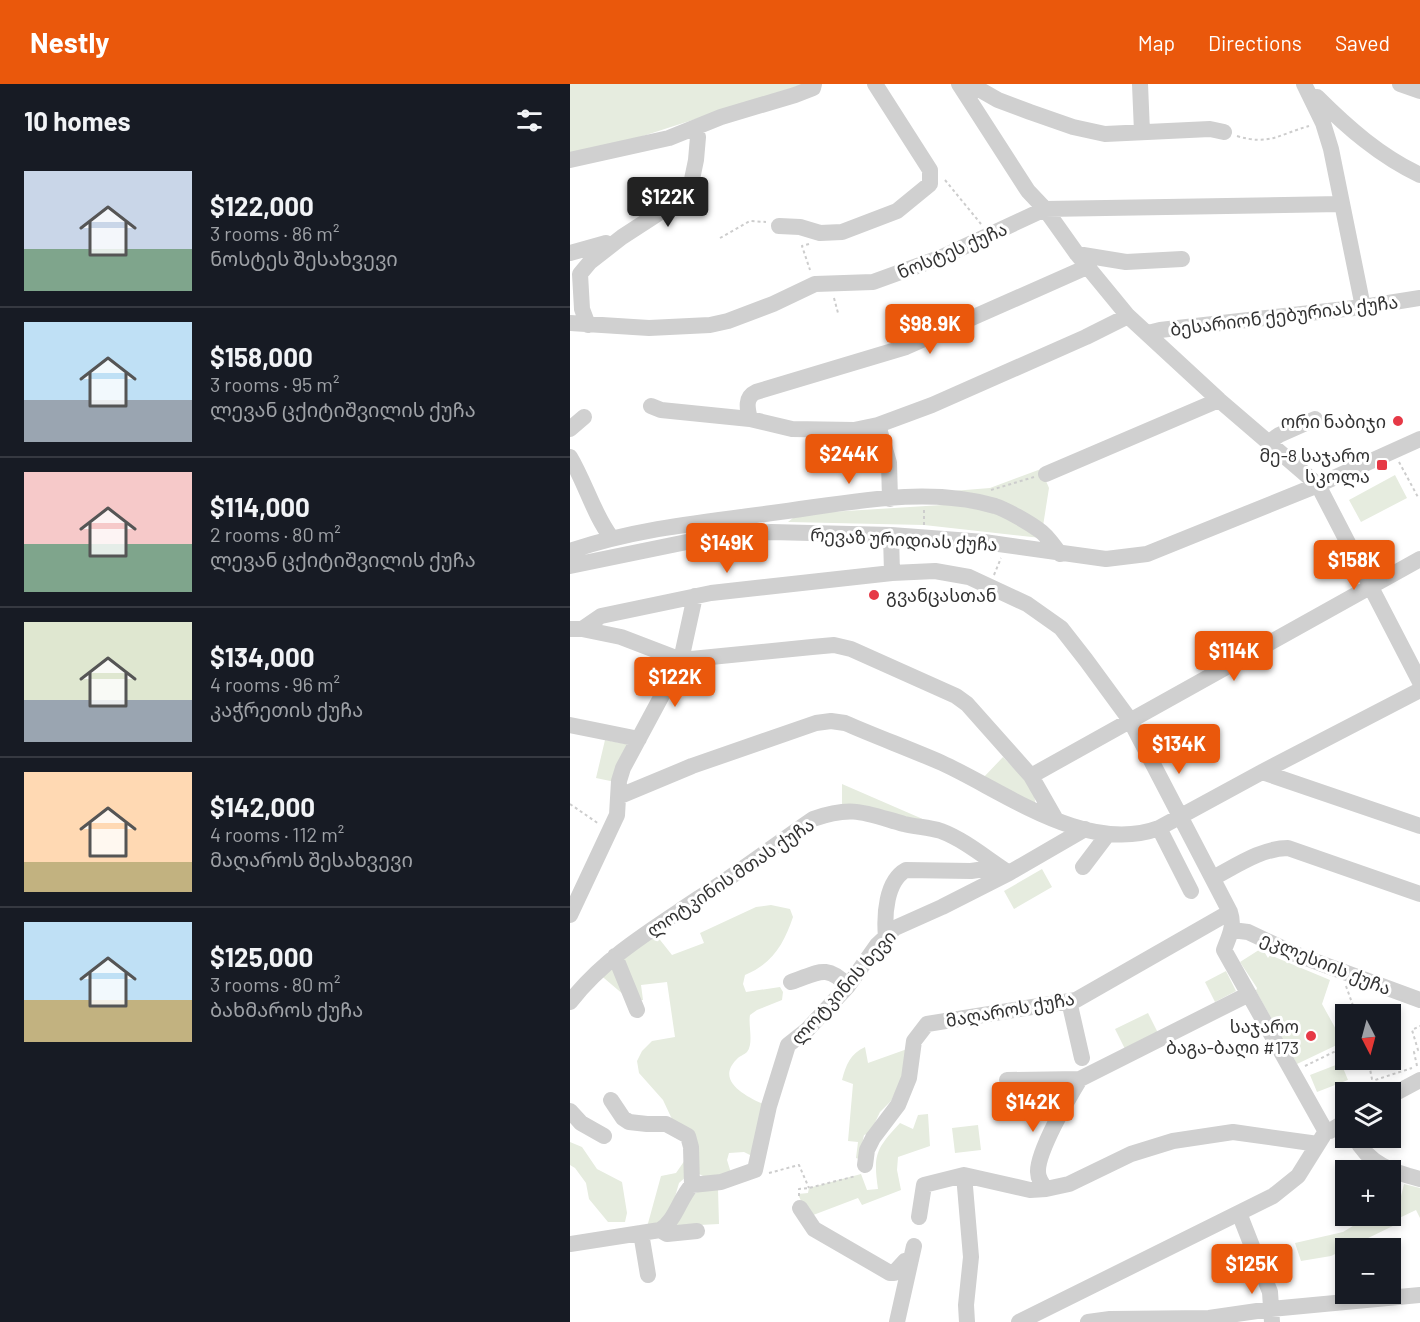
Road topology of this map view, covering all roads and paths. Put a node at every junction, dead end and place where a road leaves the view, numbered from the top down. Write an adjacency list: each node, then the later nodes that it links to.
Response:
1 (814, 84): 10 (street)
2 (875, 84): 14 (street)
3 (959, 84): 17 (street)
4 (970, 84): 11 (street)
5 (1140, 84): 11 (street)
6 (1400, 84): 8 (street)
7 (1306, 86): 9 (street); 15 (street)
8 (1420, 91)
9 (1323, 123): 12 (path); 16 (street)
10 (695, 128): 13 (street); 20 (street)
11 (1142, 132): 12 (street)
12 (1224, 132)
13 (570, 160)
14 (930, 170): 18 (street); 19 (path)
15 (1420, 175)
16 (1341, 204): 17 (street, ნოსტეს ქუჩა); 28 (street)
17 (1045, 209): 19 (street, ნოსტეს ქუჩა); 25 (street)
18 (779, 226): 21 (path)
19 (990, 234): 26 (street, ნოსტეს ქუჩა)
20 (622, 237): 23 (street); 31 (street)
21 (720, 238)
22 (812, 243): 26 (path)
23 (570, 253)
24 (1182, 259): 25 (street)
25 (1082, 260): 29 (street); 36 (street)
26 (815, 284): 31 (street, ნოსტეს ქუჩა)
27 (1420, 298): 28 (street, ბესარიონ ქებურიას ქუჩა)
28 (1363, 307): 32 (street, ბესარიონ ქებურიას ქუჩა)
29 (1128, 316): 32 (street); 38 (street)
30 (570, 323): 31 (street, ნოსტეს ქუჩა)
31 (588, 325)
32 (1148, 333): 33 (street)
33 (1219, 400): 41 (street); 44 (street)
34 (651, 406): 36 (street)
35 (584, 417): 39 (street)
36 (750, 419): 38 (street)
37 (1315, 419): 41 (street)
38 (878, 425): 47 (street)
39 (570, 429)
40 (1420, 440): 45 (street, რევაზ ურიდიას ქუჩა)
41 (1269, 442): 45 (street)
42 (570, 457): 50 (street)
43 (1398, 460): 48 (path)
44 (1046, 474): 46 (path)
45 (1318, 485): 53 (street, რევაზ ურიდიას ქუჩა); 58 (street)
46 (989, 491)
47 (890, 499): 50 (street, რევაზ ურიდიას ქუჩა); 53 (street, რევაზ ურიდიას ქუჩა)
48 (1419, 499)
49 (891, 535): 53 (street, რევაზ ურიდიას ქუჩა); 55 (street, რევაზ ურიდიას ქუჩა); 56 (street)
50 (611, 537): 51 (street, რევაზ ურიდიას ქუჩა)
51 (570, 551)
52 (1004, 552): 57 (path)
53 (1060, 554)
54 (1420, 559): 58 (street)
55 (570, 566)
56 (892, 573): 57 (street); 59 (street)
57 (989, 586): 64 (street)
58 (1370, 586): 62 (street); 64 (street)
59 (695, 596): 60 (street); 61 (street)
60 (576, 629): 61 (street)
61 (681, 660): 66 (street); 68 (street)
62 (1420, 682)
63 (1420, 690): 67 (street)
64 (1130, 720): 68 (street); 71 (street)
65 (570, 725): 66 (street)
66 (639, 739): 69 (street)
67 (1262, 772): 71 (street); 73 (street)
68 (1031, 776): 72 (street)
69 (620, 796): 72 (street); 74 (street)
70 (570, 804): 74 (path)
71 (1181, 816): 75 (street); 80 (street)
72 (1055, 818): 76 (street)
73 (1420, 826)
74 (611, 827): 84 (street)
75 (1159, 828): 77 (street); 81 (street)
76 (1085, 829): 77 (street); 79 (street, ლოტკინის ხევი)
77 (1108, 834): 78 (street)
78 (1083, 867)
79 (1004, 870): 86 (street, ლოტკინის ხევი); 86 (street); 87 (street, ლოტკინის მთას ქუჩა)
80 (1213, 878): 82 (street); 83 (street)
81 (1191, 891)
82 (1420, 894)
83 (1230, 912): 85 (street); 93 (street, მაღაროს ქუჩა)
84 (570, 915)
85 (1232, 930): 88 (street, ეკლესიის ქუჩა); 91 (street)
86 (886, 936): 90 (street, ლოტკინის ხევი)
87 (615, 956): 94 (street, ლოტკინის მთას ქუჩა); 96 (street)
88 (1350, 975): 92 (street, ეკლესიის ქუჩა); 95 (path)
89 (791, 982): 90 (street)
90 (848, 986): 116 (street, ლოტკინის ხევი)
91 (1249, 994): 101 (street); 102 (street)
92 (1420, 1000)
93 (1069, 1001): 99 (street); 112 (street, მაღაროს ქუჩა)
94 (570, 1002)
95 (1352, 1004)
96 (637, 1010)
97 (1420, 1026): 100 (path)
98 (1335, 1051): 101 (path)
99 (1082, 1058)
100 (1370, 1070)
101 (1293, 1072): 110 (street)
102 (1080, 1079): 103 (street); 118 (street)
103 (1007, 1080)
104 (1420, 1080): 105 (street)
105 (1401, 1090)
106 (612, 1100): 116 (street)
107 (570, 1111): 109 (street)
108 (1335, 1128): 110 (street)
109 (604, 1136)
110 (1322, 1137): 118 (street); 120 (street)
111 (1362, 1148): 115 (street)
112 (865, 1166): 117 (path)
113 (963, 1175): 118 (street); 121 (street); 130 (street)
114 (762, 1176): 117 (path)
115 (1420, 1179)
116 (692, 1185): 122 (street)
117 (810, 1188): 119 (path)
118 (1046, 1189)
119 (800, 1208): 129 (street)
120 (1239, 1213): 128 (street); 131 (street)
121 (919, 1217)
122 (660, 1230): 123 (street); 124 (street)
123 (697, 1231)
124 (641, 1233): 125 (street); 126 (street)
125 (570, 1244)
126 (648, 1275)
127 (1420, 1295): 128 (street)
128 (1271, 1316): 132 (street)
129 (897, 1322)
130 (967, 1322)
131 (1019, 1322)
132 (1088, 1322)

